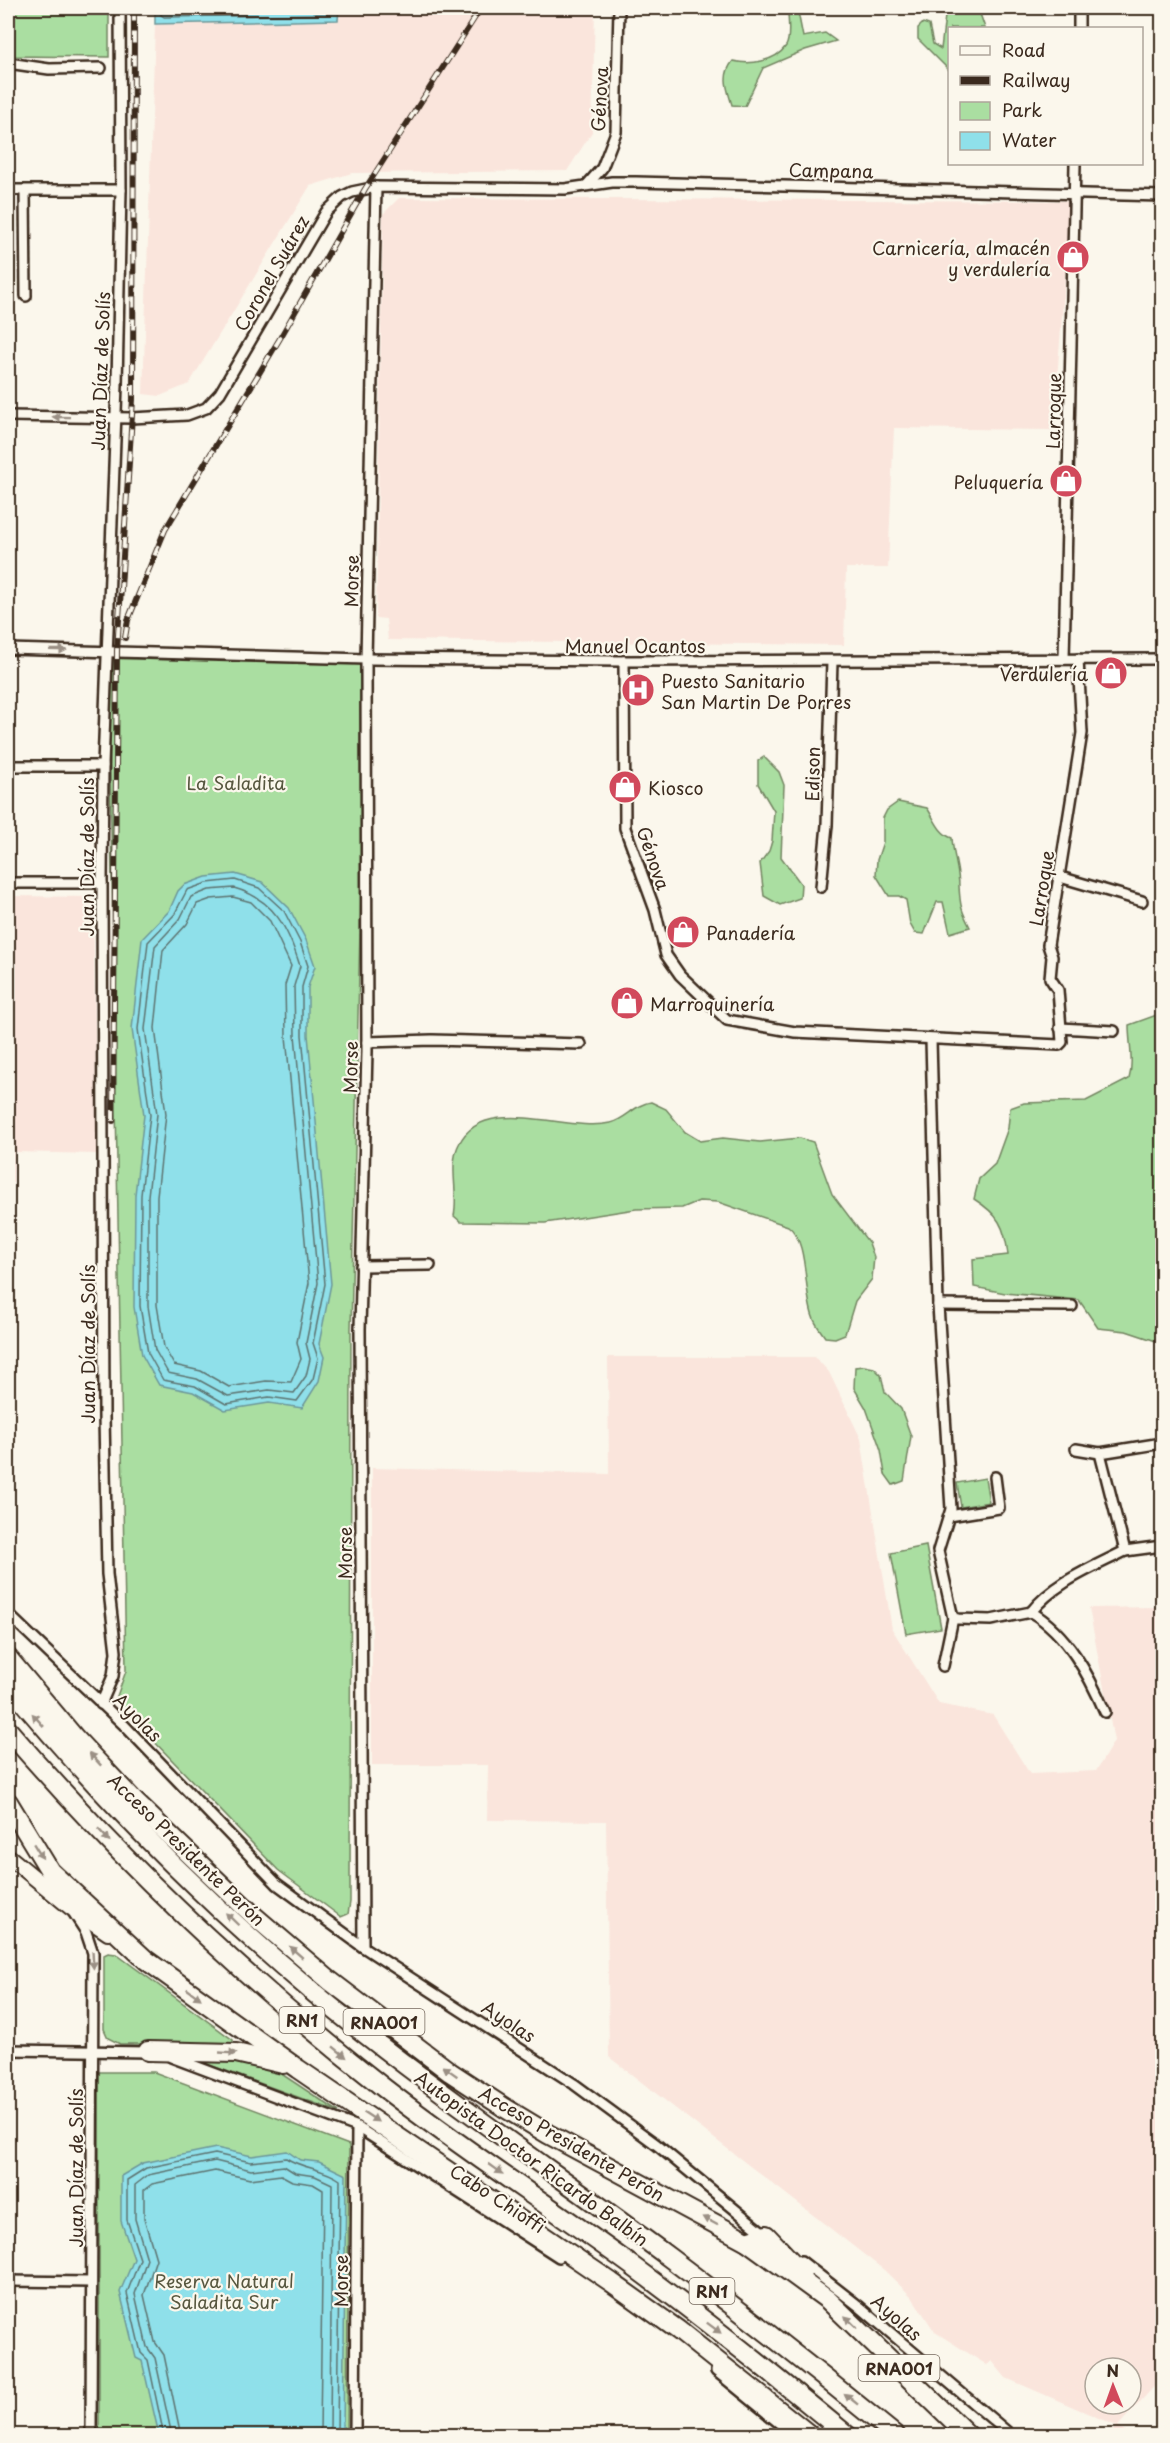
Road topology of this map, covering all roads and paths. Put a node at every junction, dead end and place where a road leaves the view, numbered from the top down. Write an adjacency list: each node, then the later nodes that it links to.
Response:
1 (120, 8): 11 (street, Juan Díaz de Solís)
2 (619, 8): 8 (street, Génova)
3 (1079, 8): 4 (street)
4 (1079, 27)
5 (8, 63): 6 (street)
6 (101, 68)
7 (1075, 165): 13 (street, Larroque)
8 (587, 185): 9 (street, Coronel Suárez); 13 (street, Campana)
9 (376, 187): 17 (street, Coronel Suárez); 22 (street, Morse)
10 (8, 190): 12 (street)
11 (121, 190): 12 (street); 17 (street, Juan Díaz de Solís)
12 (25, 191): 15 (street)
13 (1074, 192): 14 (street, Campana); 20 (street, Larroque)
14 (1162, 196)
15 (26, 296)
16 (8, 416): 17 (street, Coronel Suárez, one-way to 16)
17 (115, 418): 19 (street, Juan Díaz de Solís)
18 (8, 650): 19 (street, Manuel Ocantos, one-way to 19)
19 (108, 651): 22 (street, Manuel Ocantos); 27 (street, Juan Díaz de Solís)
20 (1064, 658): 21 (street, Manuel Ocantos); 25 (street, Manuel Ocantos)
21 (1078, 658): 23 (street, Manuel Ocantos); 28 (street, Larroque)
22 (366, 659): 24 (street, Manuel Ocantos); 36 (street, Morse)
23 (1162, 659)
24 (624, 661): 25 (street, Manuel Ocantos); 35 (street, Génova)
25 (832, 662): 31 (street, Edison)
26 (8, 766): 27 (street)
27 (103, 766): 30 (street, Juan Díaz de Solís)
28 (1060, 877): 32 (street); 33 (street, Larroque)
29 (8, 883): 30 (street)
30 (102, 883): 55 (street, Juan Díaz de Solís)
31 (821, 887)
32 (1143, 901)
33 (1060, 1028): 34 (street); 35 (street)
34 (1114, 1031)
35 (931, 1040): 40 (street)
36 (367, 1041): 37 (street); 39 (street, Morse)
37 (581, 1044)
38 (430, 1265): 39 (street)
39 (361, 1266): 61 (street, Morse)
40 (938, 1305): 41 (street); 46 (street)
41 (1071, 1306)
42 (1162, 1443): 44 (street)
43 (1076, 1449): 44 (street)
44 (1100, 1453): 48 (street)
45 (994, 1477): 46 (street)
46 (949, 1516): 51 (street)
47 (1162, 1546): 48 (street)
48 (1125, 1551): 49 (street)
49 (1031, 1612): 51 (street); 56 (street)
50 (8, 1614): 55 (street, Ayolas)
51 (953, 1618): 53 (street)
52 (8, 1658): 69 (highway, Acceso Presidente Perón / RNA001, one-way to 52)
53 (943, 1666)
54 (8, 1684): 78 (highway, Autopista Doctor Ricardo Balbín / RN1, one-way to 54)
55 (101, 1704): 61 (street, Ayolas)
56 (1105, 1712)
57 (8, 1730): 77 (highway, Autopista Doctor Ricardo Balbín / RN1, one-way to 77)
58 (8, 1802): 62 (highway, one-way to 62)
59 (8, 1856): 60 (main road)
60 (70, 1907): 62 (main road); 65 (street, Juan Díaz de Solís, one-way to 65)
61 (363, 1947): 68 (street, Ayolas)
62 (146, 1960): 66 (highway, one-way to 66)
63 (8, 2050): 65 (street, Cabo Chioffi)
64 (148, 2051): 65 (street, Cabo Chioffi); 66 (highway, one-way to 66); 67 (street, Cabo Chioffi)
65 (92, 2052): 71 (street, Juan Díaz de Solís)
66 (298, 2069): 76 (highway, one-way to 76)
67 (357, 2127): 74 (street, Morse); 75 (street, Cabo Chioffi)
68 (766, 2235): 69 (highway); 72 (highway); 80 (street, Ayolas)
69 (747, 2241): 72 (highway, Acceso Presidente Perón / RNA001)
70 (8, 2281): 71 (street)
71 (91, 2282): 73 (street, Juan Díaz de Solís)
72 (828, 2300): 79 (highway, Acceso Presidente Perón / RNA001, one-way to 72)
73 (91, 2436)
74 (355, 2436)
75 (795, 2436)
76 (811, 2436)
77 (848, 2436)
78 (896, 2436)
79 (969, 2436)
80 (1012, 2436)

